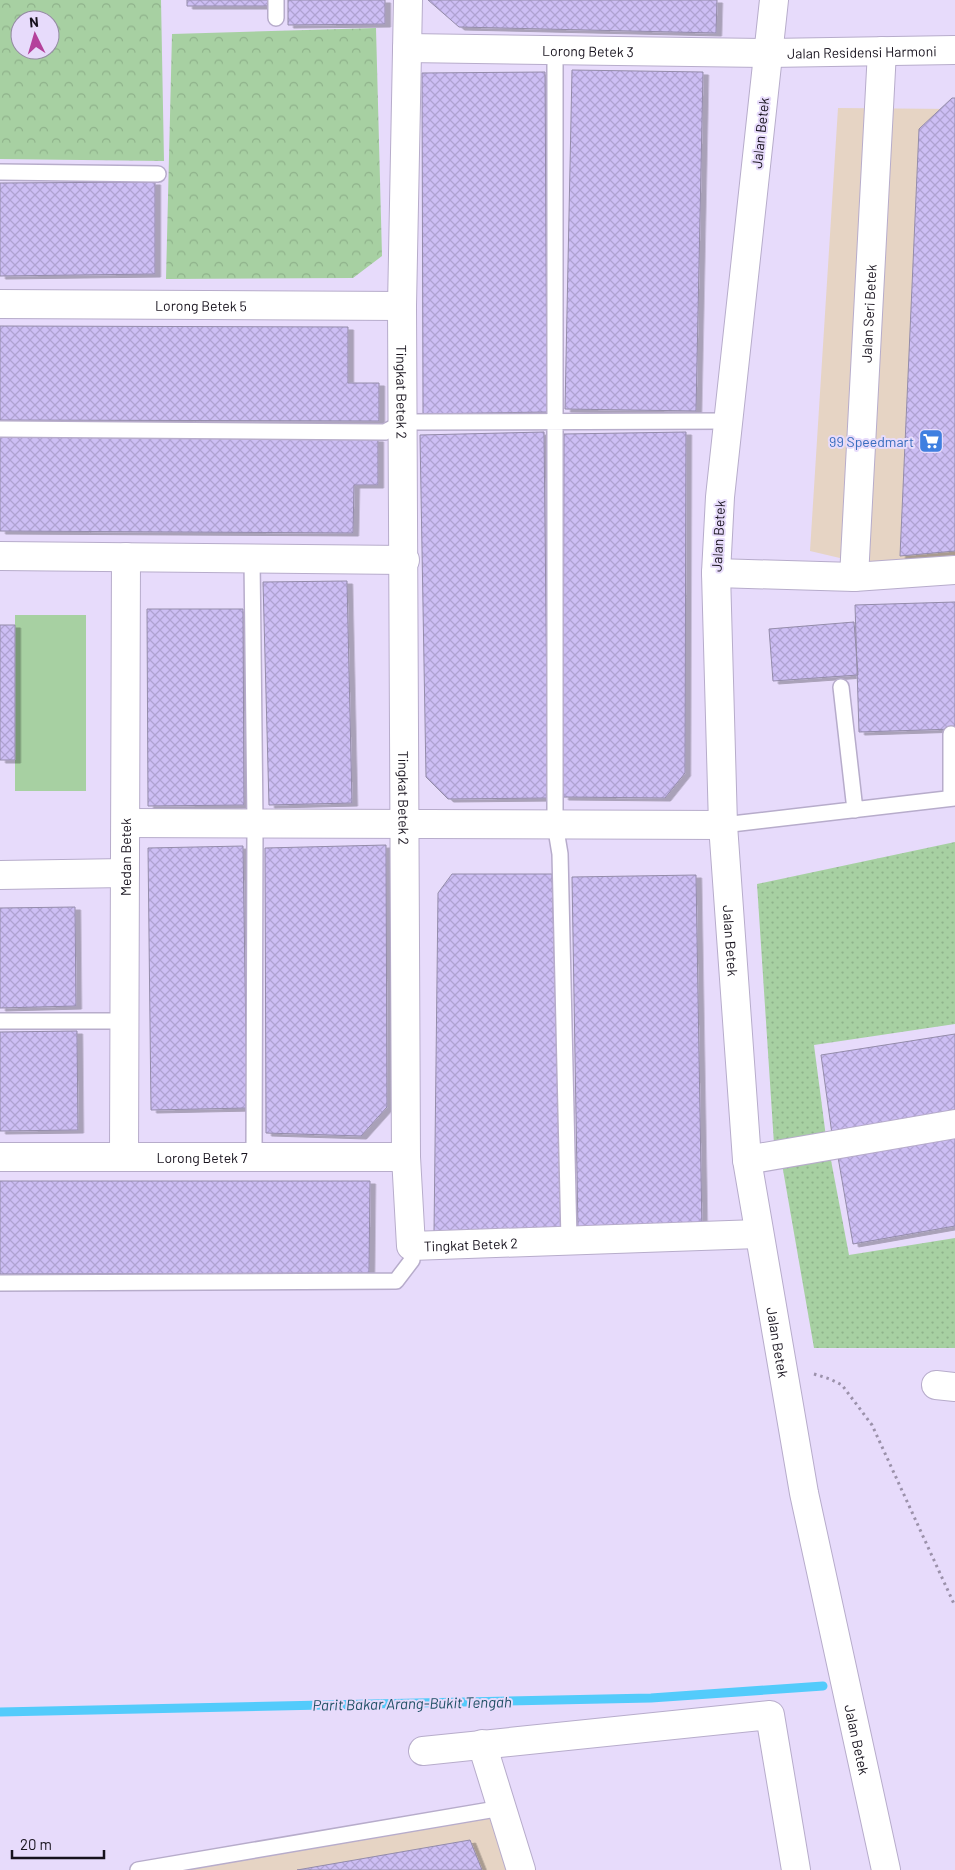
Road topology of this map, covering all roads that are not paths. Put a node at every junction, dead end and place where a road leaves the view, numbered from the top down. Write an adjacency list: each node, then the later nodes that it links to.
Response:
1 (276, 0): 4 (lane)
2 (408, 0): 5 (street, Tingkat Betek 2)
3 (774, 0): 9 (street, Jalan Betek)
4 (276, 18)
5 (407, 48): 6 (street, Lorong Betek 3); 13 (street, Tingkat Betek 2)
6 (555, 50): 9 (street, Lorong Betek 3); 14 (lane)
7 (955, 50): 8 (street, Jalan Residensi Harmoni)
8 (882, 51): 9 (street, Jalan Residensi Harmoni); 24 (street, Jalan Seri Betek)
9 (769, 53): 15 (street, Jalan Betek)
10 (0, 172): 11 (lane)
11 (158, 174)
12 (0, 304): 13 (street, Lorong Betek 5)
13 (402, 306): 16 (street, Tingkat Betek 2)
14 (556, 421): 15 (lane); 16 (lane); 32 (lane)
15 (728, 421): 23 (street, Jalan Betek)
16 (404, 422): 17 (lane); 21 (street, Tingkat Betek 2)
17 (0, 430)
18 (0, 556): 19 (street)
19 (126, 557): 20 (street); 29 (street, Medan Betek)
20 (252, 558): 21 (street); 30 (lane)
21 (405, 560): 31 (street, Tingkat Betek 2)
22 (955, 570): 24 (street)
23 (716, 573): 24 (street); 33 (street, Jalan Betek)
24 (854, 577)
25 (841, 687): 28 (lane)
26 (951, 734): 27 (lane)
27 (953, 798): 28 (lane)
28 (855, 810): 33 (lane)
29 (126, 823): 30 (street); 34 (street, Medan Betek)
30 (256, 823): 31 (street); 41 (lane)
31 (405, 823): 32 (street); 42 (street, Tingkat Betek 2)
32 (555, 824): 33 (street); 45 (lane)
33 (723, 825): 43 (street, Jalan Betek)
34 (125, 873): 35 (street); 37 (street, Medan Betek)
35 (0, 875)
36 (0, 1021): 37 (lane)
37 (124, 1021): 39 (street, Medan Betek)
38 (955, 1124): 43 (street)
39 (124, 1156): 40 (street, Lorong Betek 7); 41 (street, Lorong Betek 7)
40 (0, 1157)
41 (254, 1157): 42 (street, Lorong Betek 7)
42 (406, 1157): 46 (street, Tingkat Betek 2)
43 (747, 1160): 44 (street, Jalan Betek)
44 (758, 1234): 45 (street, Tingkat Betek 2); 55 (street, Jalan Betek)
45 (569, 1240): 46 (street, Tingkat Betek 2)
46 (411, 1246): 47 (lane)
47 (0, 1283)
48 (482, 1744): 49 (street); 50 (street); 54 (street)
49 (422, 1751)
50 (502, 1808): 51 (lane); 53 (street)
51 (170, 1867): 52 (lane)
52 (138, 1870)
53 (520, 1870)
54 (796, 1870)
55 (886, 1870)

